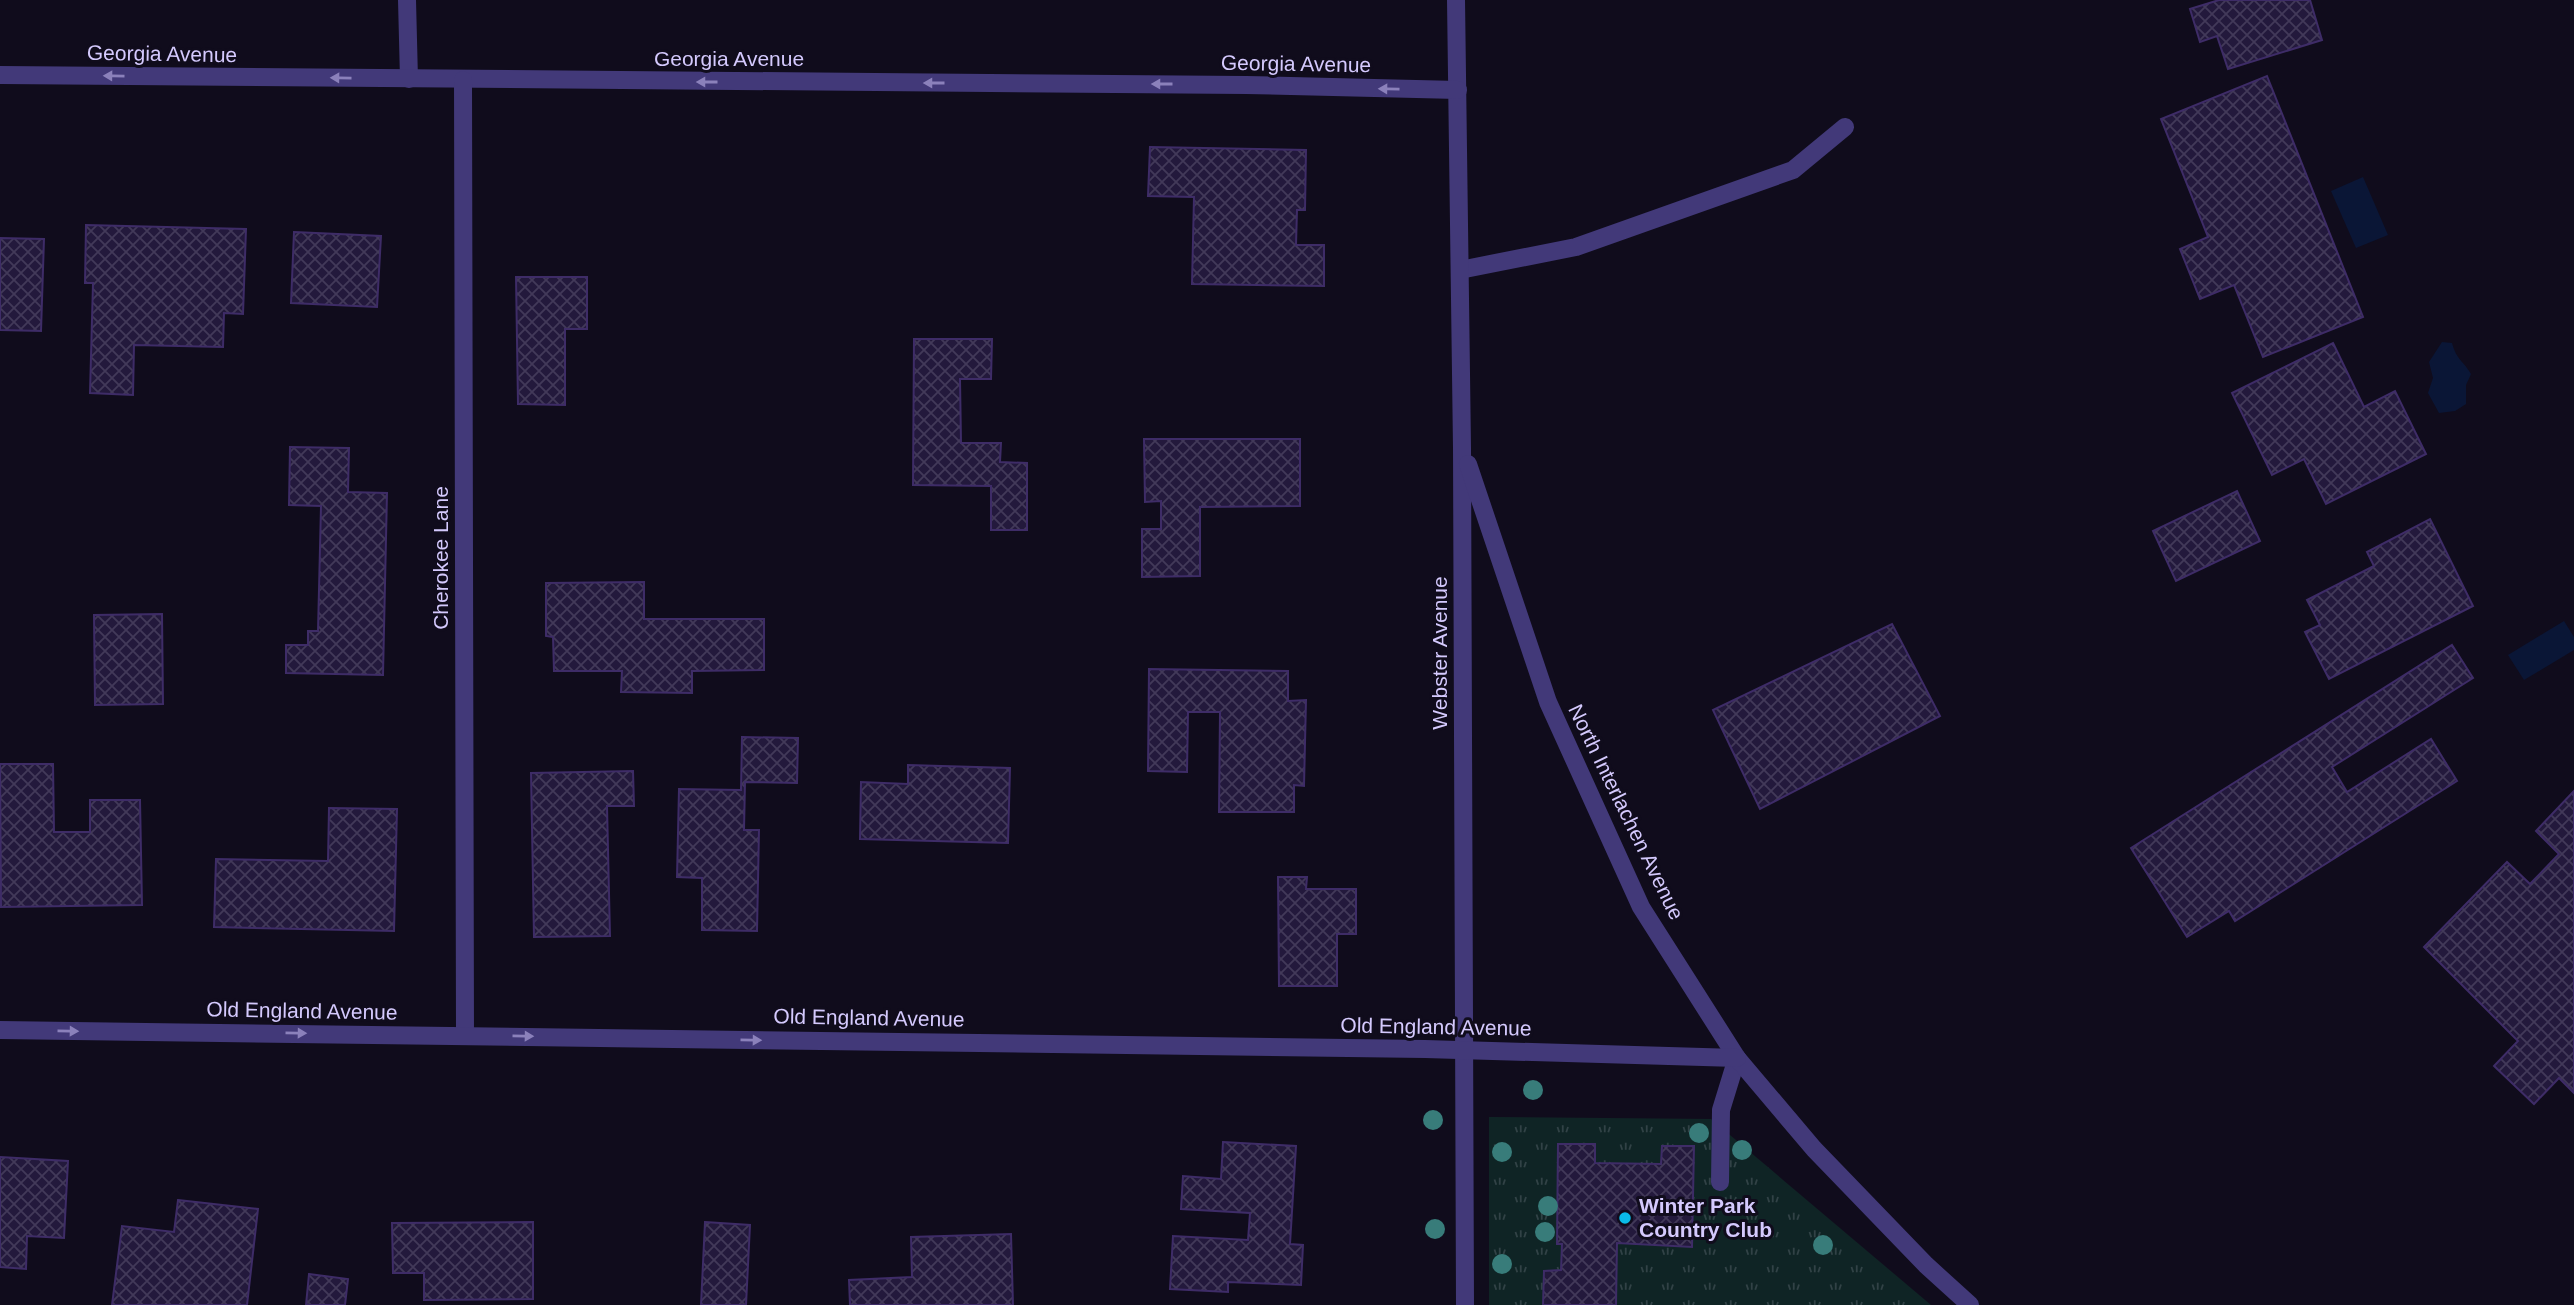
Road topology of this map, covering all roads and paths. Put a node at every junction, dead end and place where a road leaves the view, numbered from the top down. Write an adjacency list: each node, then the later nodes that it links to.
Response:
1 (407, 0): 4 (street)
2 (1456, 0): 6 (street, Webster Avenue)
3 (0, 75): 4 (street, Georgia Avenue, one-way to 3)
4 (409, 79): 5 (street, Georgia Avenue)
5 (463, 80): 6 (street, Georgia Avenue, one-way to 5); 11 (street, Cherokee Lane)
6 (1458, 90): 8 (street, Webster Avenue)
7 (1845, 127): 8 (street)
8 (1460, 270): 9 (street, Webster Avenue)
9 (1462, 448): 12 (street, Webster Avenue); 13 (street, North Interlachen Avenue)
10 (0, 1030): 11 (street, Old England Avenue, one-way to 11)
11 (465, 1035): 12 (street, Old England Avenue, one-way to 12)
12 (1464, 1050): 13 (street, Old England Avenue); 15 (street, Webster Avenue)
13 (1737, 1058): 14 (street); 16 (street, North Interlachen Avenue)
14 (1720, 1182)
15 (1465, 1305)
16 (1970, 1305)

